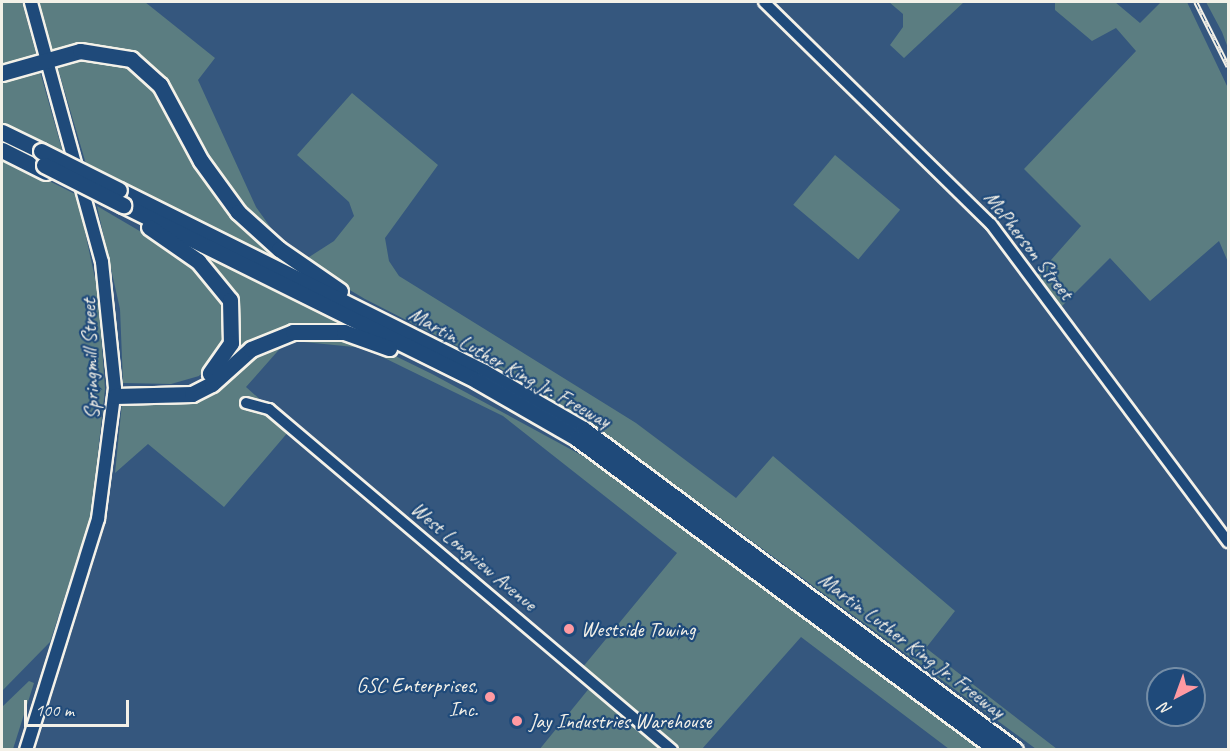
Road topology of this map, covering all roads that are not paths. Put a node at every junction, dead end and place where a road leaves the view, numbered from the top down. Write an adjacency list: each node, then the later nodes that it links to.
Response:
1 (31, 2): 3 (main road, Springmill Street)
2 (764, 2): 14 (street, McPherson Street)
3 (47, 59): 4 (highway); 10 (highway); 11 (main road, Springmill Street)
4 (2, 73)
5 (2, 132): 8 (highway, Martin Luther King Jr. Freeway)
6 (2, 144): 8 (highway, Martin Luther King Jr. Freeway)
7 (2, 150): 8 (highway)
8 (44, 163): 9 (highway, Martin Luther King Jr. Freeway, bridge)
9 (122, 202): 10 (highway, Martin Luther King Jr. Freeway); 11 (highway); 13 (highway, Martin Luther King Jr. Freeway)
10 (518, 391): 15 (highway, Martin Luther King Jr. Freeway)
11 (115, 392): 13 (highway); 16 (main road, Springmill Street)
12 (246, 403): 17 (street, West Longview Avenue)
13 (630, 474): 18 (highway, Martin Luther King Jr. Freeway)
14 (1228, 542)
15 (966, 712): 19 (highway, Martin Luther King Jr. Freeway); 20 (highway)
16 (26, 750)
17 (672, 750)
18 (997, 750)
19 (1015, 750)
20 (1025, 750)

